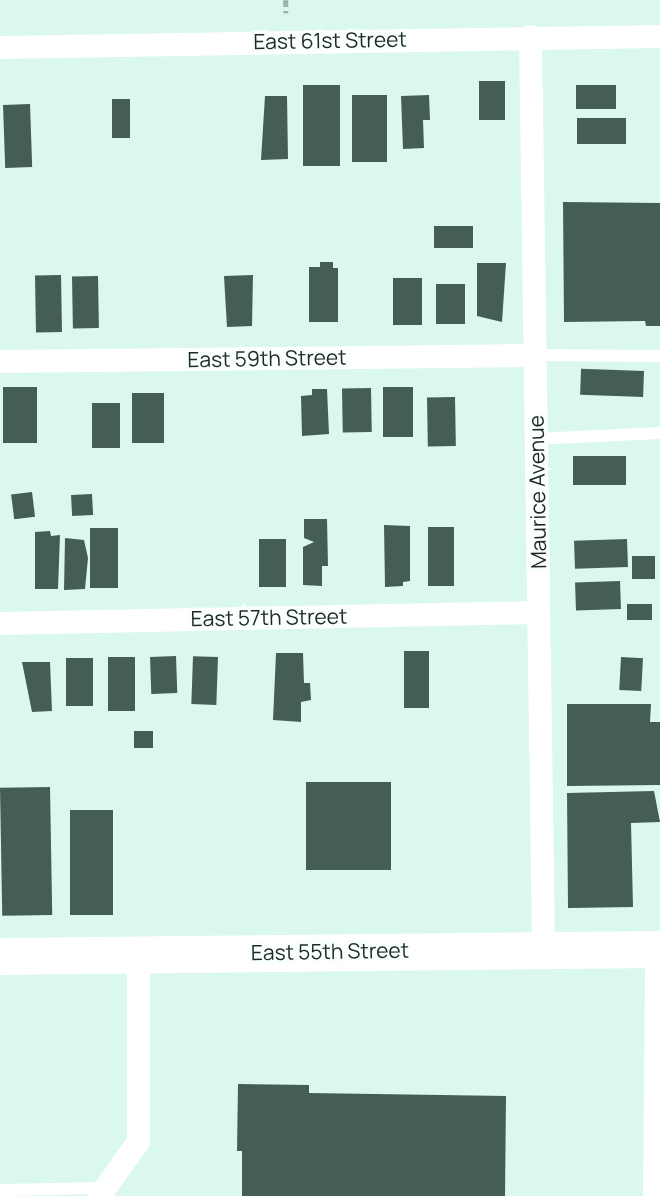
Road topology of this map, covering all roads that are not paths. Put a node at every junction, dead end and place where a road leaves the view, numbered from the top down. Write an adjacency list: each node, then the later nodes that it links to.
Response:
1 (530, 36): 2 (street, East 61st Street); 3 (street, East 61st Street); 4 (street, Maurice Avenue)
2 (660, 36)
3 (0, 47)
4 (535, 355): 5 (lane); 6 (street, East 59th Street); 8 (street, Maurice Avenue)
5 (660, 356)
6 (0, 361)
7 (660, 433): 8 (lane)
8 (536, 439): 9 (street, Maurice Avenue)
9 (538, 612): 10 (street, East 57th Street); 11 (street, Maurice Avenue)
10 (0, 623)
11 (543, 948): 12 (main road, East 55th Street); 13 (main road, East 55th Street)
12 (658, 948): 17 (street)
13 (138, 955): 14 (main road, East 55th Street); 16 (street)
14 (0, 956)
15 (0, 1190): 16 (lane)
16 (102, 1192)
17 (654, 1196)

